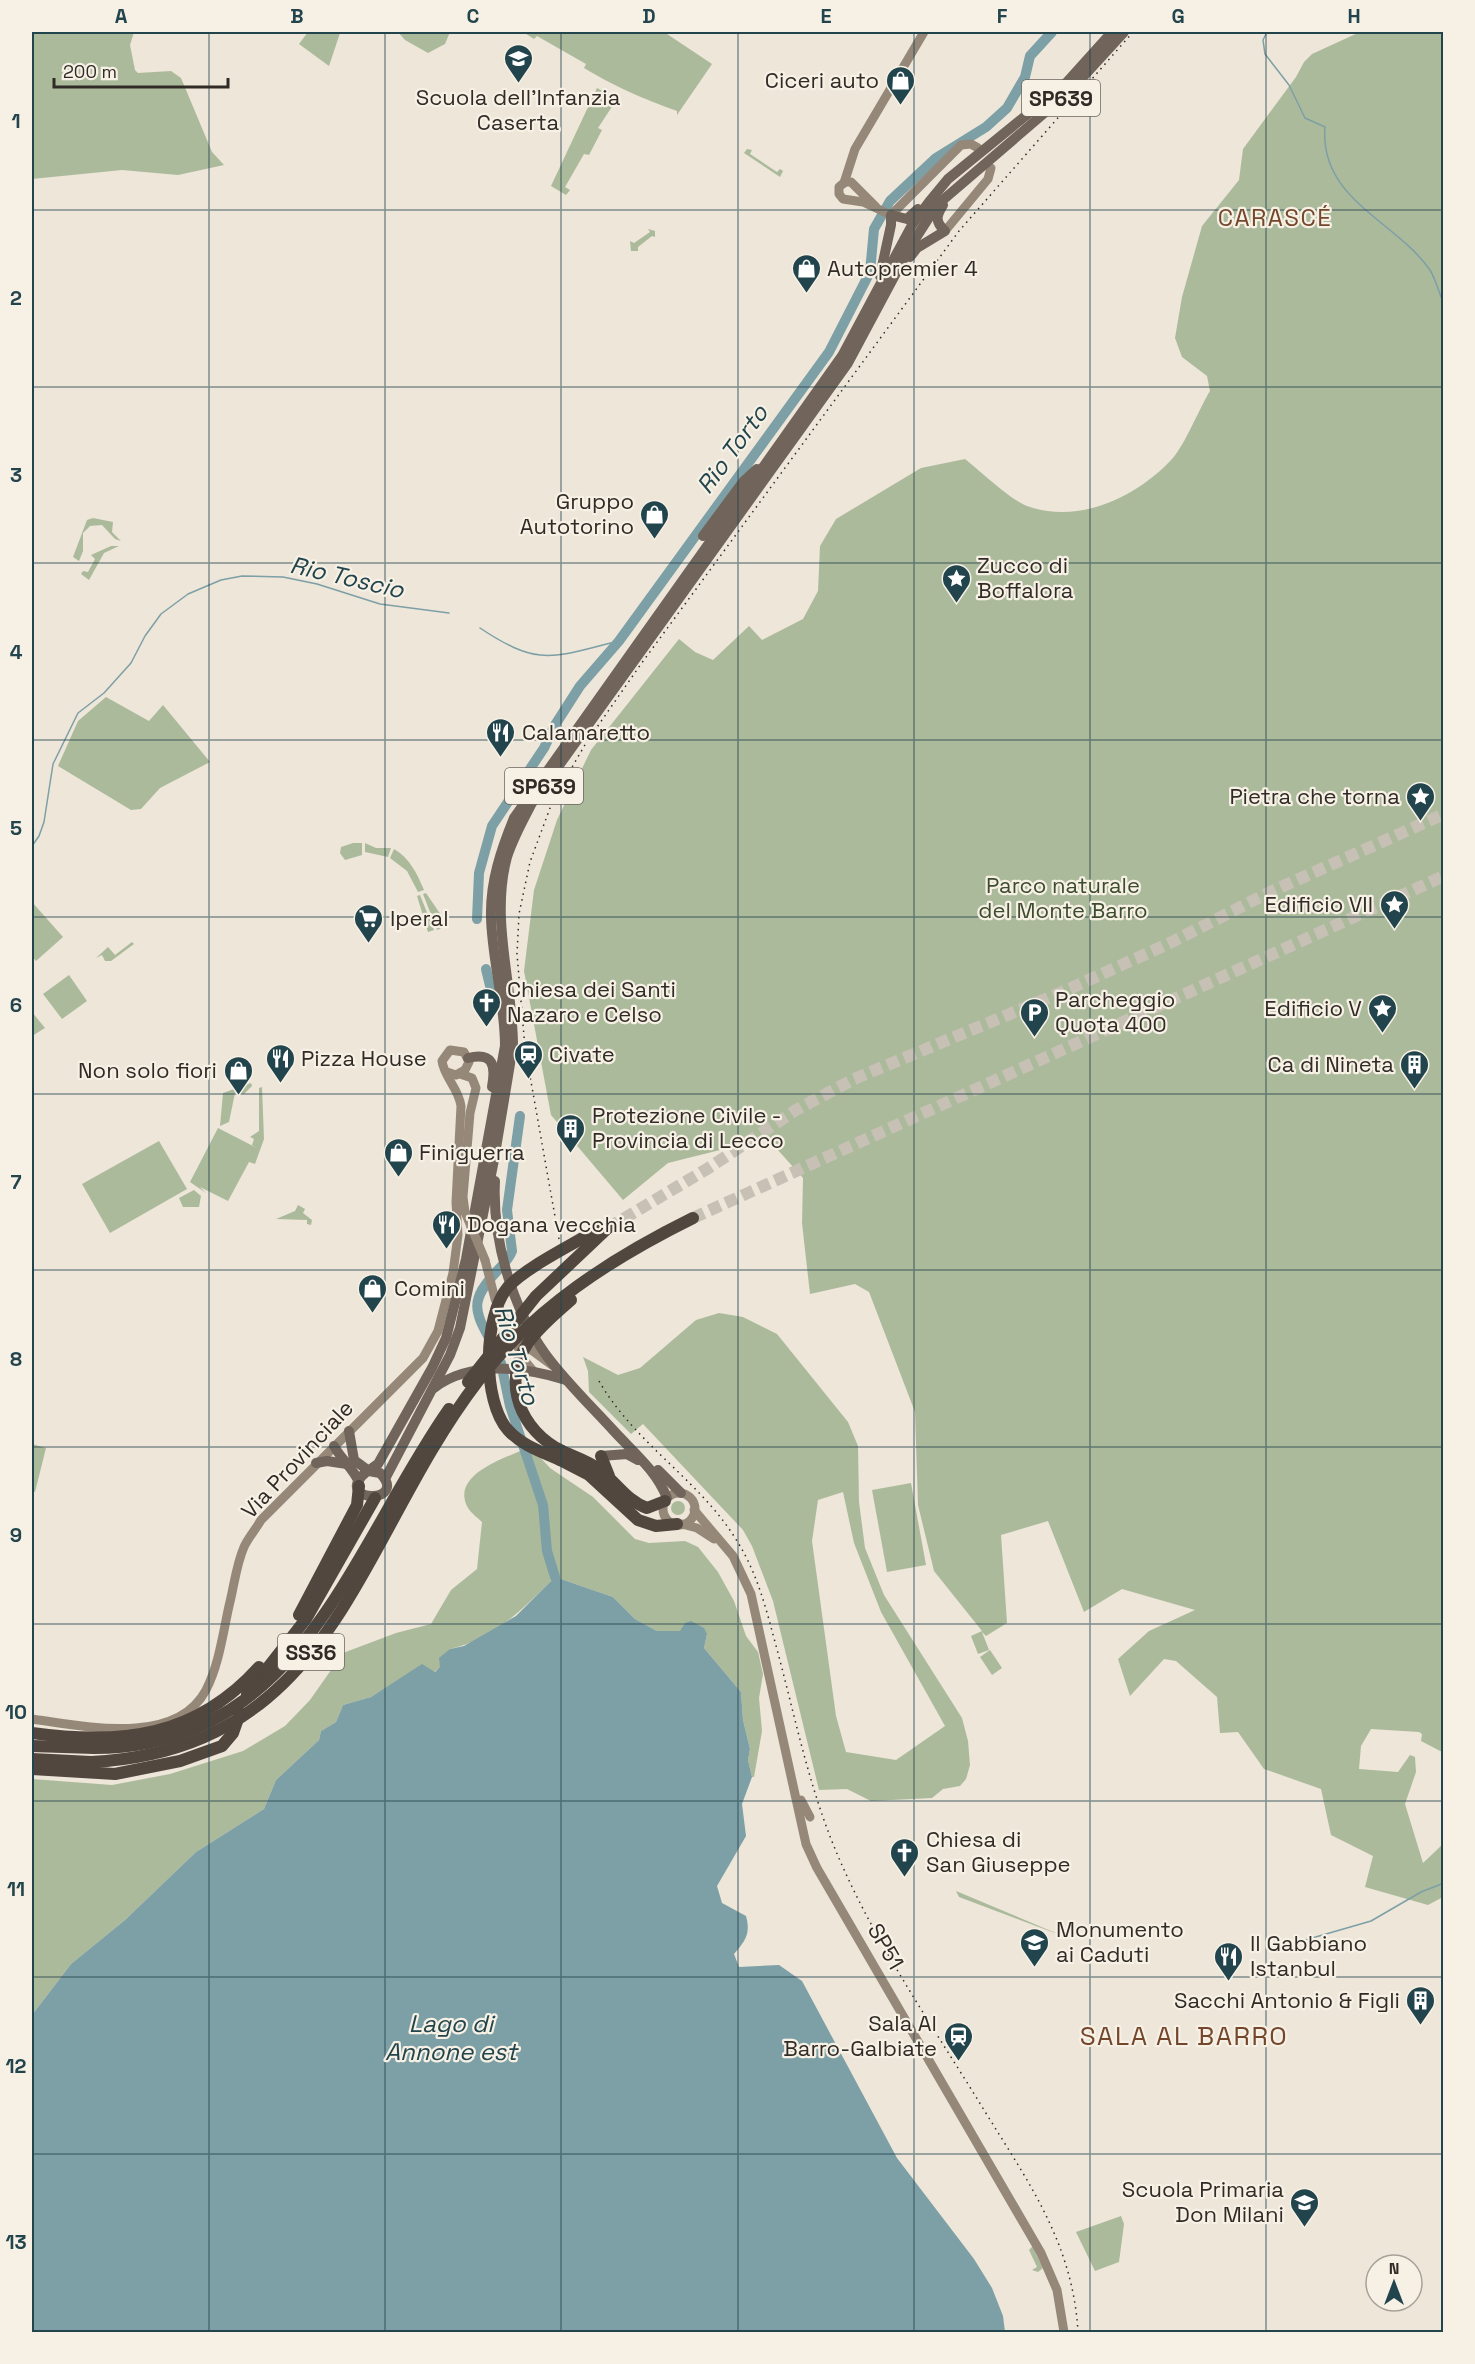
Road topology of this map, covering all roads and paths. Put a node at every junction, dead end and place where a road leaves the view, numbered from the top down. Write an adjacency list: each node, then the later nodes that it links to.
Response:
1 (924, 32): 5 (main road)
2 (1112, 32): 7 (main road, SP639)
3 (1124, 32): 10 (main road, SP639)
4 (978, 148): 13 (main road)
5 (851, 161): 8 (main road); 9 (main road)
6 (991, 168): 14 (main road)
7 (948, 179): 13 (main road); 15 (main road, SP639)
8 (844, 183): 9 (main road); 11 (main road)
9 (856, 187): 11 (main road); 12 (main road)
10 (956, 188): 14 (main road); 15 (main road, SP639)
11 (852, 200): 12 (main road)
12 (876, 207): 13 (main road)
13 (889, 214): 15 (main road)
14 (945, 231): 15 (main road)
15 (877, 302): 16 (main road, SP639); 21 (main road, SP639)
16 (778, 448): 17 (main road); 22 (main road, SP639)
17 (703, 536)
18 (468, 1061): 19 (main road); 19 (main road, Via Provinciale); 20 (main road); 22 (main road)
19 (455, 1073): 20 (main road); 31 (main road, Via Provinciale)
20 (473, 1097): 25 (main road, bridge)
21 (494, 1160): 26 (main road); 29 (main road, SP639)
22 (482, 1168): 38 (main road, SP639)
23 (693, 1218): 24 (highway, SS36, bridge)
24 (630, 1251): 35 (highway, SS36, bridge); 53 (highway, SS36, bridge)
25 (514, 1335): 26 (main road); 27 (main road)
26 (558, 1370): 28 (main road)
27 (531, 1371): 28 (main road); 29 (main road, bridge)
28 (568, 1380): 30 (main road)
29 (432, 1390): 40 (main road, SP639)
30 (589, 1403): 39 (main road); 43 (main road)
31 (349, 1431): 32 (main road, Via Provinciale); 33 (main road)
32 (334, 1446): 33 (main road); 36 (main road, Via Provinciale); 37 (main road)
33 (350, 1452): 38 (main road)
34 (601, 1455): 39 (main road); 42 (highway)
35 (561, 1456): 42 (highway, SS36); 47 (highway, SS36); 51 (highway, SS36, bridge)
36 (316, 1463): 37 (main road); 49 (main road, Via Provinciale)
37 (347, 1464): 41 (main road)
38 (369, 1471): 40 (main road); 41 (main road)
39 (657, 1477): 45 (main road)
40 (385, 1479): 44 (main road)
41 (359, 1484): 44 (main road); 50 (highway)
42 (619, 1489): 45 (highway, SS36)
43 (681, 1493): 45 (main road); 46 (main road)
44 (375, 1498): 54 (highway, SS36)
45 (666, 1500): 47 (main road)
46 (694, 1510): 47 (main road); 48 (main road, SP51 / SP51)
47 (679, 1524): 48 (main road, SP51 / SP51)
48 (733, 1556): 52 (main road, SP51 / SP51)
49 (32, 1719)
50 (32, 1733)
51 (32, 1746)
52 (787, 1755): 55 (main road); 56 (main road, SP51 / SP51)
53 (32, 1759)
54 (32, 1769)
55 (810, 1818)
56 (1064, 2332)

